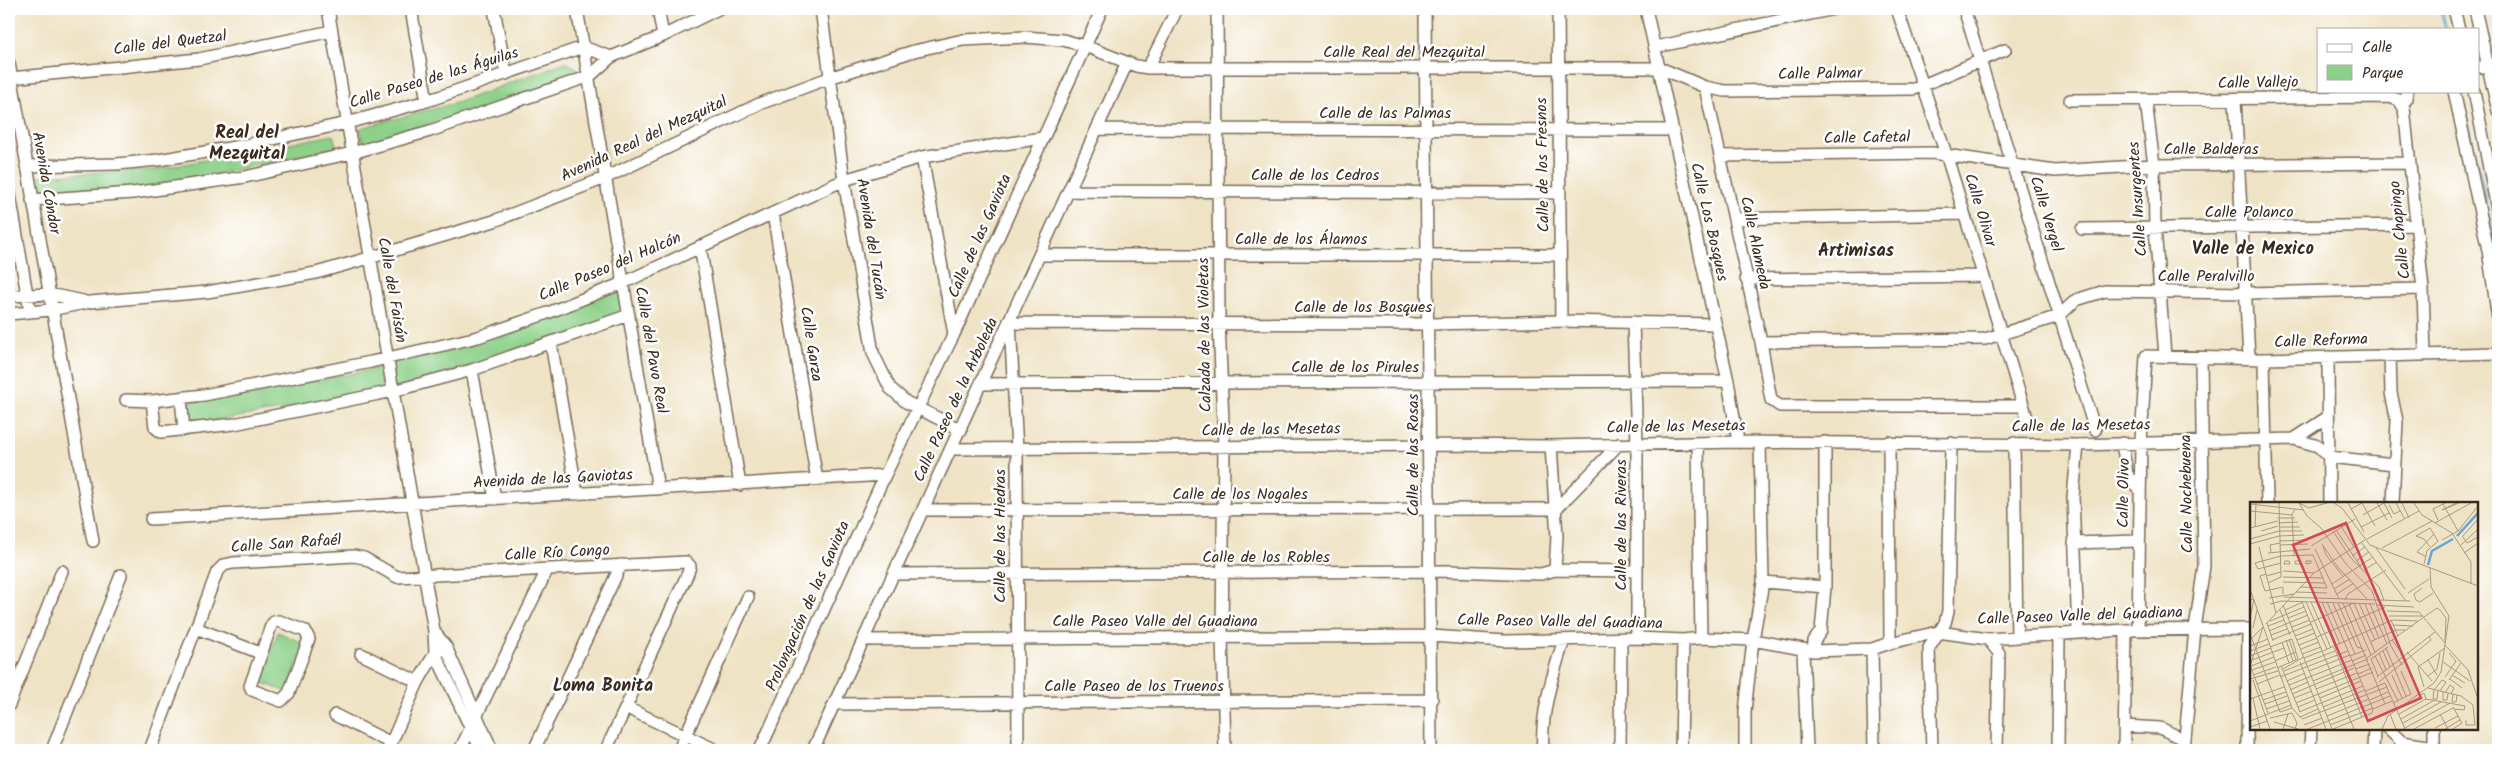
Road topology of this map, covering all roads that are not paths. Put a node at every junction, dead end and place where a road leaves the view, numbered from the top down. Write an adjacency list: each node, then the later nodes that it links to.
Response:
1 (328, 9): 22 (street, Calle del Faisán)
2 (412, 9): 49 (street)
3 (494, 9): 38 (street)
4 (577, 9): 24 (street, Calle del Pavo Real)
5 (658, 9): 23 (street)
6 (718, 9): 23 (street)
7 (821, 9): 41 (street, Avenida del Tucán)
8 (1102, 9): 25 (street, Calle de las Gaviota)
9 (1177, 9): 34 (street)
10 (1217, 9): 32 (street, Calzada de las Violetas)
11 (1425, 9): 35 (street, Calle de las Rosas)
12 (1558, 9): 36 (street, Calle de los Fresnos)
13 (1646, 9): 26 (street, Calle Los Bosques)
14 (1834, 9): 26 (street)
15 (1897, 9): 42 (street, Calle Olivar)
16 (1964, 9): 29 (street, Calle Vergel)
17 (2454, 9): 19 (street)
18 (2475, 9): 20 (street)
19 (2459, 28)
20 (2480, 28)
21 (2480, 30): 33 (street)
22 (332, 31): 40 (street, Calle del Quetzal); 52 (street, Calle del Faisán)
23 (663, 36): 28 (street)
24 (583, 46): 28 (street); 38 (street, Calle Paseo de las Águilas); 39 (street, Calle del Pavo Real)
25 (1085, 46): 31 (street, Avenida Real del Mezquital); 41 (street, Avenida Real del Mezquital); 58 (street, Calle de las Gaviota)
26 (1656, 47): 37 (street, Calle Los Bosques)
27 (2005, 50): 29 (street, Calle Palmar)
28 (612, 57): 39 (street)
29 (1978, 61): 42 (street, Calle Palmar); 64 (street, Calle Vergel)
30 (9, 63): 40 (street, Avenida Cóndor)
31 (1127, 63): 34 (street, Avenida Real del Mezquital); 53 (street, Calle Paseo de la Arboleda)
32 (1218, 67): 34 (street, Calle Real del Mezquital); 35 (street, Calle Real del Mezquital); 56 (street, Calzada de las Violetas)
33 (2489, 67): 51 (street)
34 (1148, 68)
35 (1425, 68): 36 (street, Calle Real del Mezquital); 54 (street, Calle de las Rosas)
36 (1558, 68): 37 (street, Calle Real del Mezquital); 55 (street, Calle de los Fresnos)
37 (1660, 68): 43 (street, Calle Palmar); 57 (street, Calle Los Bosques)
38 (506, 74): 49 (street, Calle Paseo de las Águilas)
39 (590, 76): 59 (street); 68 (street, Calle del Pavo Real)
40 (11, 78): 67 (street, Avenida Cóndor)
41 (829, 78): 68 (street, Avenida Real del Mezquital); 69 (street, Avenida del Tucán)
42 (1922, 86): 43 (street, Calle Palmar); 60 (street, Calle Olivar)
43 (1705, 87): 61 (street, Calle Alameda)
44 (2454, 92): 105 (street)
45 (2474, 92): 78 (street)
46 (2402, 98): 48 (street, Calle Vallejo); 63 (street, Calle Chapingo)
47 (2070, 100): 50 (street, Calle Vallejo)
48 (2235, 100): 50 (street, Calle Vallejo); 66 (street)
49 (427, 101): 52 (street, Calle Paseo de las Águilas)
50 (2146, 101): 65 (street, Calle Insurgentes)
51 (2498, 111)
52 (347, 123): 59 (street, Calle del Faisán); 67 (street, Calle Paseo de las Águilas)
53 (1098, 129): 56 (street, Calle de las Palmas); 71 (street, Calle Paseo de la Arboleda)
54 (1425, 129): 55 (street, Calle de las Palmas); 56 (street, Calle de las Palmas); 72 (street, Calle de las Rosas)
55 (1561, 129): 57 (street, Calle de las Palmas); 74 (street, Calle de los Fresnos)
56 (1219, 130): 73 (street, Calzada de las Violetas)
57 (1672, 130): 111 (street, Calle Los Bosques)
58 (1042, 138): 62 (street, Calle Paseo del Halcón); 112 (street, Calle de las Gaviota)
59 (352, 153): 75 (street); 89 (street, Calle del Faisán)
60 (1946, 154): 61 (street, Calle Cafetal); 64 (street, Calle Cafetal); 77 (street, Calle Olivar)
61 (1720, 156): 79 (street, Calle Alameda)
62 (922, 157): 69 (street, Calle Paseo del Halcón); 112 (street)
63 (2410, 163): 66 (street, Calle Balderas); 80 (street, Calle Chapingo)
64 (2014, 164): 65 (street, Calle Balderas); 104 (street, Calle Vergel)
65 (2154, 165): 66 (street, Calle Balderas); 81 (street, Calle Insurgentes)
66 (2238, 165): 83 (street)
67 (26, 166): 75 (street, Avenida Cóndor)
68 (605, 178): 89 (street, Avenida Real del Mezquital); 92 (street, Calle del Pavo Real)
69 (844, 180): 76 (street, Calle Paseo del Halcón); 138 (street, Avenida del Tucán)
70 (9, 189): 96 (street)
71 (1069, 191): 73 (street, Calle de los Cedros); 85 (street, Calle Paseo de la Arboleda)
72 (1427, 191): 73 (street, Calle de los Cedros); 74 (street, Calle de los Cedros); 88 (street, Calle de las Rosas)
73 (1220, 192): 87 (street, Calzada de las Violetas)
74 (1560, 193): 86 (street, Calle de los Fresnos)
75 (32, 200): 97 (street, Avenida Cóndor)
76 (773, 213): 84 (street, Calle Paseo del Halcón); 167 (street, Calle Garza)
77 (1964, 214): 79 (street); 90 (street, Calle Olivar)
78 (2498, 214)
79 (1734, 219): 91 (street, Calle Alameda)
80 (2416, 226): 83 (street, Calle Polanco); 93 (street, Calle Chapingo)
81 (2155, 228): 82 (street, Calle Polanco); 83 (street, Calle Polanco); 94 (street, Calle Insurgentes)
82 (2082, 229)
83 (2243, 229): 95 (street)
84 (700, 246): 92 (street, Calle Paseo del Halcón); 168 (street)
85 (1041, 255): 87 (street, Calle de los Álamos); 107 (street, Calle Paseo de la Arboleda)
86 (1560, 255): 88 (street, Calle de los Álamos); 106 (street, Calle de los Fresnos)
87 (1219, 256): 88 (street, Calle de los Álamos); 108 (street, Calzada de las Violetas)
88 (1428, 256): 110 (street, Calle de las Rosas)
89 (369, 258): 99 (street, Avenida Real del Mezquital); 123 (street, Calle del Faisán)
90 (1983, 276): 91 (street); 113 (street, Calle Olivar)
91 (1746, 279): 114 (street, Calle Alameda)
92 (623, 282): 103 (street, Calle del Pavo Real); 123 (street, Calle Paseo del Halcón)
93 (2422, 289): 95 (street, Calle Peralvillo); 118 (street, Calle Chapingo)
94 (2162, 293): 95 (street, Calle Peralvillo); 104 (street, Calle Peralvillo); 120 (street, Calle Insurgentes)
95 (2246, 293): 121 (street)
96 (26, 294): 97 (street, Avenida Real del Mezquital); 98 (street, Avenida Real del Mezquital); 101 (street)
97 (49, 294): 99 (street, Avenida Real del Mezquital); 100 (street, Avenida Cóndor)
98 (9, 296)
99 (90, 302): 100 (street, Avenida Real del Mezquital)
100 (50, 310): 101 (street, Avenida Real del Mezquital); 183 (street, Avenida Cóndor)
101 (30, 312): 102 (street, Avenida Real del Mezquital)
102 (9, 314)
103 (629, 315): 115 (street); 169 (street, Calle del Pavo Real)
104 (2059, 316): 113 (street, Calle Peralvillo); 143 (street, Calle Vergel)
105 (2498, 318)
106 (1561, 321): 109 (street, Calle de los Bosques); 110 (street, Calle de los Bosques)
107 (1010, 322): 108 (street, Calle de los Bosques); 131 (street, Calle Paseo de la Arboleda); 132 (street, Calle de las Hiedras)
108 (1219, 322): 110 (street, Calle de los Bosques); 129 (street, Calzada de las Violetas)
109 (1633, 322): 111 (street, Calle de los Bosques); 127 (street, Calle de las Riveras)
110 (1429, 324): 130 (street, Calle de las Rosas)
111 (1715, 324): 128 (street, Calle Los Bosques)
112 (954, 334): 138 (street, Calle de las Gaviota)
113 (2000, 335): 114 (street, Calle Peralvillo); 137 (street, Calle Olivar)
114 (1761, 342): 137 (street, Calle Alameda)
115 (551, 343): 126 (street); 171 (street)
116 (2498, 353): 118 (street, Calle Reforma)
117 (2390, 355): 118 (street, Calle Reforma); 122 (street, Calle Reforma); 165 (street)
118 (2425, 355)
119 (2146, 356): 120 (street, Calle Reforma); 150 (street, Calle Olivo)
120 (2165, 356): 124 (street, Calle Reforma)
121 (2249, 357): 124 (street, Calle Reforma); 125 (street, Calle Reforma)
122 (2328, 357): 125 (street, Calle Reforma); 139 (street)
123 (387, 358): 133 (street, Calle del Faisán); 134 (street, Calle Paseo del Halcón)
124 (2201, 358): 145 (street, Calle Nochebuena)
125 (2264, 359): 146 (street)
126 (472, 370): 133 (street); 172 (street)
127 (1634, 381): 128 (street, Calle de los Pirules); 130 (street, Calle de los Pirules); 157 (street, Calle de las Riveras)
128 (1728, 381): 147 (street, Calle Los Bosques)
129 (1222, 383): 130 (street, Calle de los Pirules); 132 (street, Calle de los Pirules); 160 (street, Calzada de las Violetas)
130 (1429, 383): 158 (street, Calle de las Rosas)
131 (982, 384): 132 (street, Calle de los Pirules); 142 (street, Calle Paseo de la Arboleda)
132 (1015, 385): 163 (street, Calle de las Hiedras)
133 (393, 392): 141 (street); 176 (street, Calle del Faisán)
134 (181, 398): 136 (street, Calle Paseo del Halcón); 141 (street)
135 (126, 400): 136 (street, Calle Paseo del Halcón)
136 (152, 401): 141 (street)
137 (2022, 406): 140 (street, Calle Olivar)
138 (918, 409): 142 (street, Avenida del Tucán); 166 (street, Calle de las Gaviota)
139 (2328, 417): 144 (street); 164 (street)
140 (2028, 421)
141 (184, 430)
142 (961, 430): 162 (street, Calle Paseo de la Arboleda)
143 (2095, 430)
144 (2294, 439): 146 (street, Calle de las Mesetas); 164 (street, Calle de las Mesetas)
145 (2202, 440): 146 (street, Calle de las Mesetas); 150 (street, Calle de las Mesetas); 201 (street, Calle Nochebuena)
146 (2266, 440): 173 (street)
147 (1738, 442): 151 (street, Calle de las Mesetas); 152 (street, Calle de las Mesetas)
148 (1824, 442): 149 (street, Calle de las Mesetas); 152 (street, Calle de las Mesetas); 198 (street)
149 (1889, 442): 153 (street, Calle de las Mesetas); 220 (street)
150 (2141, 442): 155 (street, Calle de las Mesetas); 170 (street, Calle Olivo)
151 (1698, 443): 157 (street, Calle de las Mesetas); 213 (street)
152 (1760, 443): 197 (street)
153 (1952, 443): 154 (street, Calle de las Mesetas); 205 (street)
154 (2014, 443): 159 (street, Calle de las Mesetas); 209 (street)
155 (2122, 443): 159 (street, Calle de las Mesetas); 170 (street)
156 (1619, 444): 157 (street, Calle de las Mesetas); 161 (street, Calle de las Mesetas); 177 (street)
157 (1637, 444): 190 (street, Calle de las Riveras)
158 (1429, 445): 160 (street, Calle de las Mesetas); 161 (street, Calle de las Mesetas); 180 (street, Calle de las Rosas)
159 (2078, 445): 185 (street)
160 (1224, 446): 163 (street, Calle de las Mesetas); 179 (street, Calzada de las Violetas)
161 (1551, 446): 177 (street)
162 (952, 449): 163 (street, Calle de las Mesetas); 178 (street, Calle Paseo de la Arboleda)
163 (1016, 450): 181 (street, Calle de las Hiedras)
164 (2329, 457): 165 (street, Calle de las Mesetas); 174 (street)
165 (2394, 464): 175 (street)
166 (885, 476): 167 (street, Avenida de las Gaviotas); 255 (street, Prolongación de las Gaviota)
167 (817, 480): 168 (street, Avenida de las Gaviotas)
168 (740, 485): 169 (street, Avenida de las Gaviotas)
169 (658, 489): 171 (street, Avenida de las Gaviotas)
170 (2140, 491): 184 (street, Calle Olivo)
171 (578, 494): 172 (street, Avenida de las Gaviotas)
172 (495, 499): 176 (street, Avenida de las Gaviotas)
173 (2267, 502)
174 (2329, 502)
175 (2393, 502)
176 (412, 503): 182 (street, Avenida de las Gaviotas); 196 (street, Calle del Faisán)
177 (1556, 509): 180 (street, Calle de los Nogales); 188 (street)
178 (924, 510): 181 (street, Calle de los Nogales); 193 (street, Calle Paseo de la Arboleda)
179 (1223, 510): 180 (street, Calle de los Nogales); 181 (street, Calle de los Nogales); 192 (street, Calzada de las Violetas)
180 (1430, 510): 191 (street, Calle de las Rosas)
181 (1016, 511): 194 (street, Calle de las Hiedras)
182 (151, 519)
183 (93, 541)
184 (2139, 541): 185 (street); 203 (street, Calle Olivo)
185 (2074, 543): 206 (street)
186 (621, 565): 187 (street, Calle Río Congo); 233 (street, Calle Río Congo); 251 (street)
187 (547, 570): 196 (street, Calle Río Congo); 235 (street)
188 (1555, 570): 190 (street, Calle de los Robles); 191 (street, Calle de los Robles)
189 (62, 571): 232 (street)
190 (1636, 571): 212 (street, Calle de las Riveras)
191 (1429, 572): 192 (street, Calle de los Robles); 208 (street, Calle de las Rosas)
192 (1223, 573): 194 (street, Calle de los Robles); 210 (street, Calzada de las Violetas)
193 (895, 574): 194 (street, Calle de los Robles); 216 (street, Calle Paseo de la Arboleda)
194 (1017, 574): 211 (street, Calle de las Hiedras)
195 (121, 575): 246 (street)
196 (424, 577): 200 (street, Calle San Rafaél); 204 (street, Calle del Faisán)
197 (1763, 582): 198 (street); 219 (street)
198 (1825, 587): 223 (street)
199 (748, 597): 242 (street)
200 (196, 628): 224 (street); 247 (street, Calle San Rafaél)
201 (2195, 629): 202 (street, Calle Paseo Valle del Guadiana); 203 (street, Calle Paseo Valle del Guadiana); 243 (street, Calle Nochebuena)
202 (2249, 629): 270 (street)
203 (2132, 630): 206 (street, Calle Paseo Valle del Guadiana); 236 (street, Calle Olivo)
204 (434, 631): 221 (street); 225 (street, Calle del Faisán)
205 (1938, 632): 214 (street, Calle Paseo Valle del Guadiana); 220 (street, Calle Paseo Valle del Guadiana); 266 (street)
206 (2078, 633): 207 (street, Calle Paseo Valle del Guadiana)
207 (2059, 634): 209 (street, Calle Paseo Valle del Guadiana); 268 (street)
208 (1430, 636): 210 (street, Calle Paseo Valle del Guadiana); 217 (street, Calle Paseo Valle del Guadiana); 228 (street, Calle de las Rosas)
209 (2017, 636): 214 (street, Calle Paseo Valle del Guadiana)
210 (1222, 637): 211 (street, Calle Paseo Valle del Guadiana); 230 (street, Calzada de las Violetas)
211 (1016, 638): 216 (street, Calle Paseo Valle del Guadiana); 229 (street, Calle de las Hiedras)
212 (1637, 638): 215 (street, Calle Paseo Valle del Guadiana); 218 (street, Calle Paseo Valle del Guadiana)
213 (1700, 638): 218 (street, Calle Paseo Valle del Guadiana); 219 (street, Calle Paseo Valle del Guadiana)
214 (1988, 638): 267 (street)
215 (1620, 639): 217 (street, Calle Paseo Valle del Guadiana); 261 (street)
216 (865, 640): 231 (street, Calle Paseo de la Arboleda)
217 (1564, 640): 260 (street)
218 (1683, 640): 262 (street)
219 (1753, 640): 223 (street, Calle Paseo Valle del Guadiana); 263 (street)
220 (1890, 643): 222 (street, Calle Paseo Valle del Guadiana)
221 (446, 647): 225 (street); 235 (street)
222 (1872, 649): 223 (street, Calle Paseo Valle del Guadiana); 265 (street)
223 (1808, 650): 264 (street)
224 (260, 653): 224 (street)
225 (435, 653): 227 (street); 241 (street)
226 (361, 654): 227 (street)
227 (418, 682): 244 (street)
228 (1432, 700): 230 (street, Calle Paseo de los Truenos); 259 (street, Calle de las Rosas)
229 (1016, 702): 230 (street, Calle Paseo de los Truenos); 231 (street, Calle Paseo de los Truenos); 257 (street, Calle de las Hiedras)
230 (1224, 702): 258 (street, Calzada de las Violetas)
231 (836, 704): 256 (street, Calle Paseo de la Arboleda)
232 (9, 705)
233 (627, 708): 242 (street); 252 (street)
234 (335, 715): 244 (street)
235 (477, 717): 241 (street); 250 (street)
236 (2124, 726): 243 (street); 269 (street, Calle Olivo)
237 (2311, 729): 271 (street)
238 (2374, 729): 272 (street)
239 (2388, 729): 245 (street)
240 (2434, 729): 245 (street)
241 (470, 730): 248 (street); 249 (street)
242 (686, 736): 253 (street); 254 (street)
243 (2184, 745)
244 (389, 747)
245 (2434, 748)
246 (52, 750)
247 (150, 750)
248 (460, 750)
249 (481, 750)
250 (492, 750)
251 (534, 750)
252 (606, 750)
253 (679, 750)
254 (716, 750)
255 (760, 750)
256 (813, 750)
257 (1018, 750)
258 (1226, 750)
259 (1431, 750)
260 (1543, 750)
261 (1620, 750)
262 (1681, 750)
263 (1745, 750)
264 (1807, 750)
265 (1874, 750)
266 (1932, 750)
267 (1997, 750)
268 (2058, 750)
269 (2124, 750)
270 (2248, 750)
271 (2310, 750)
272 (2373, 750)

